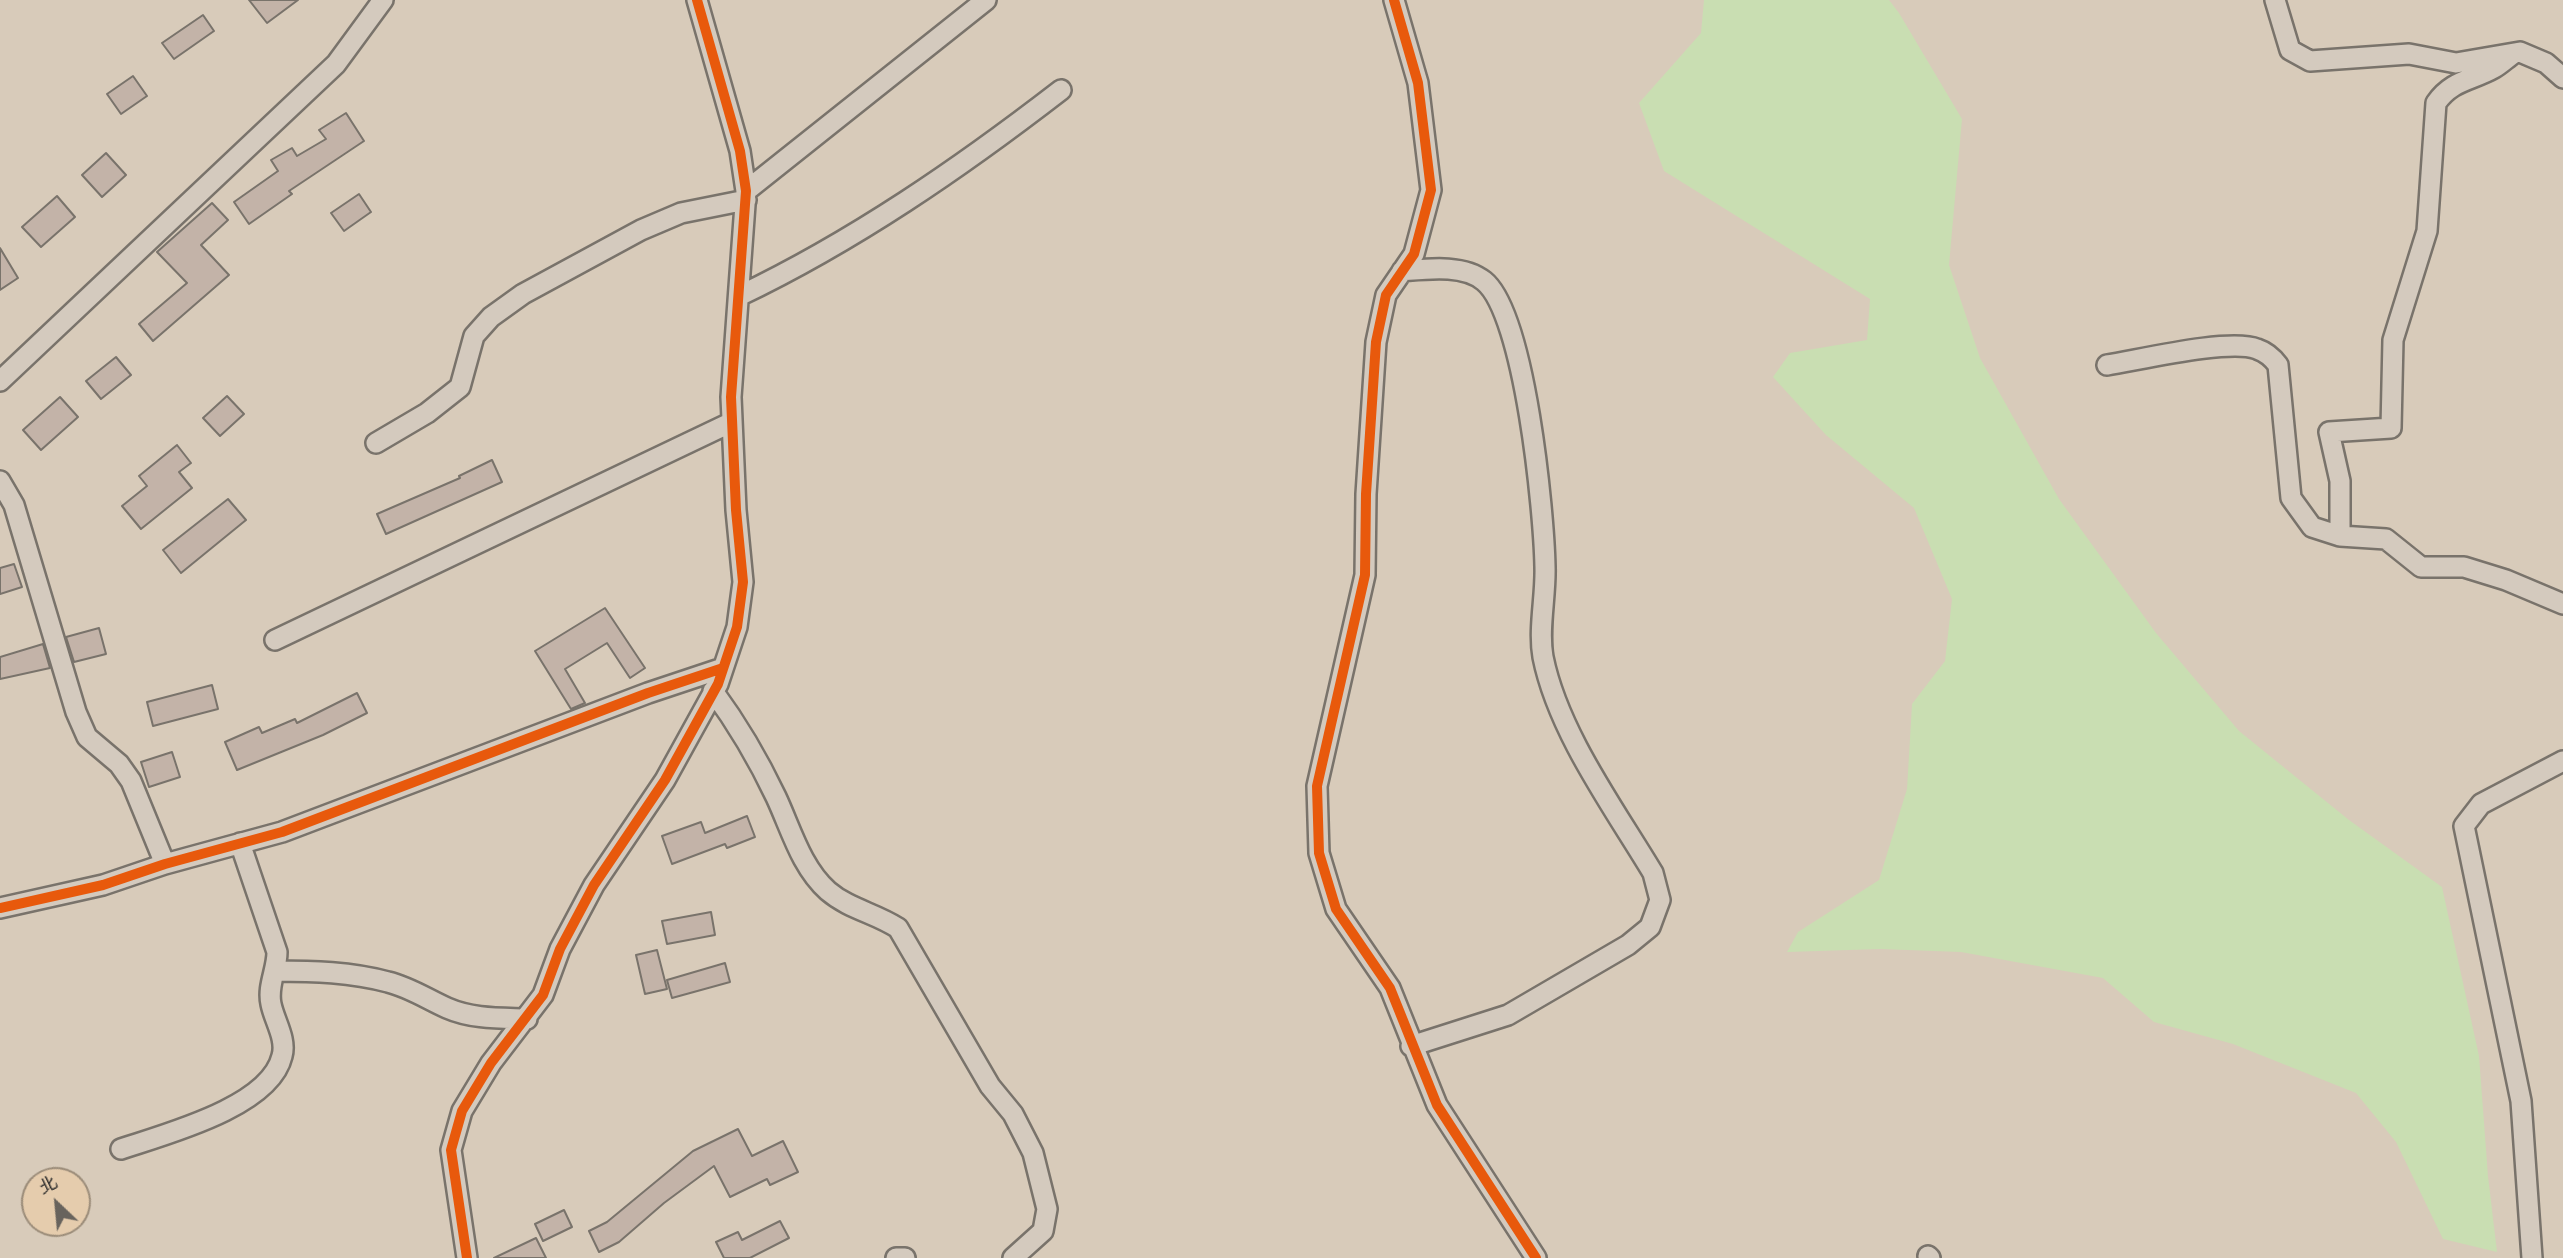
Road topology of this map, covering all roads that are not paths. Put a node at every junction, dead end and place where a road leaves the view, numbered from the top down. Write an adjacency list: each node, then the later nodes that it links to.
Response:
1 (383, 0): 13 (street)
2 (697, 0): 9 (street)
3 (986, 0): 9 (street)
4 (1394, 0): 10 (street)
5 (2275, 0): 6 (street)
6 (2513, 54): 7 (street); 17 (street)
7 (2563, 78)
8 (1061, 90): 11 (street)
9 (746, 195): 11 (street); 15 (street)
10 (1402, 271): 28 (street); 28 (street)
11 (739, 296): 14 (street)
12 (2106, 365): 17 (street)
13 (0, 381)
14 (732, 422): 19 (street); 20 (street)
15 (376, 443)
16 (0, 481): 24 (street)
17 (2340, 536): 18 (street)
18 (2563, 604)
19 (275, 640)
20 (723, 668): 21 (street); 23 (street)
21 (713, 691): 27 (street); 33 (street)
22 (2563, 761): 35 (street)
23 (240, 843): 24 (street); 26 (street)
24 (165, 864): 25 (street)
25 (0, 908)
26 (275, 971): 27 (street); 29 (street)
27 (527, 1018): 30 (street)
28 (1412, 1046): 34 (street)
29 (121, 1149)
30 (467, 1258)
31 (896, 1258): 32 (street)
32 (905, 1258)
33 (1013, 1258)
34 (1536, 1258)
35 (2532, 1258)

